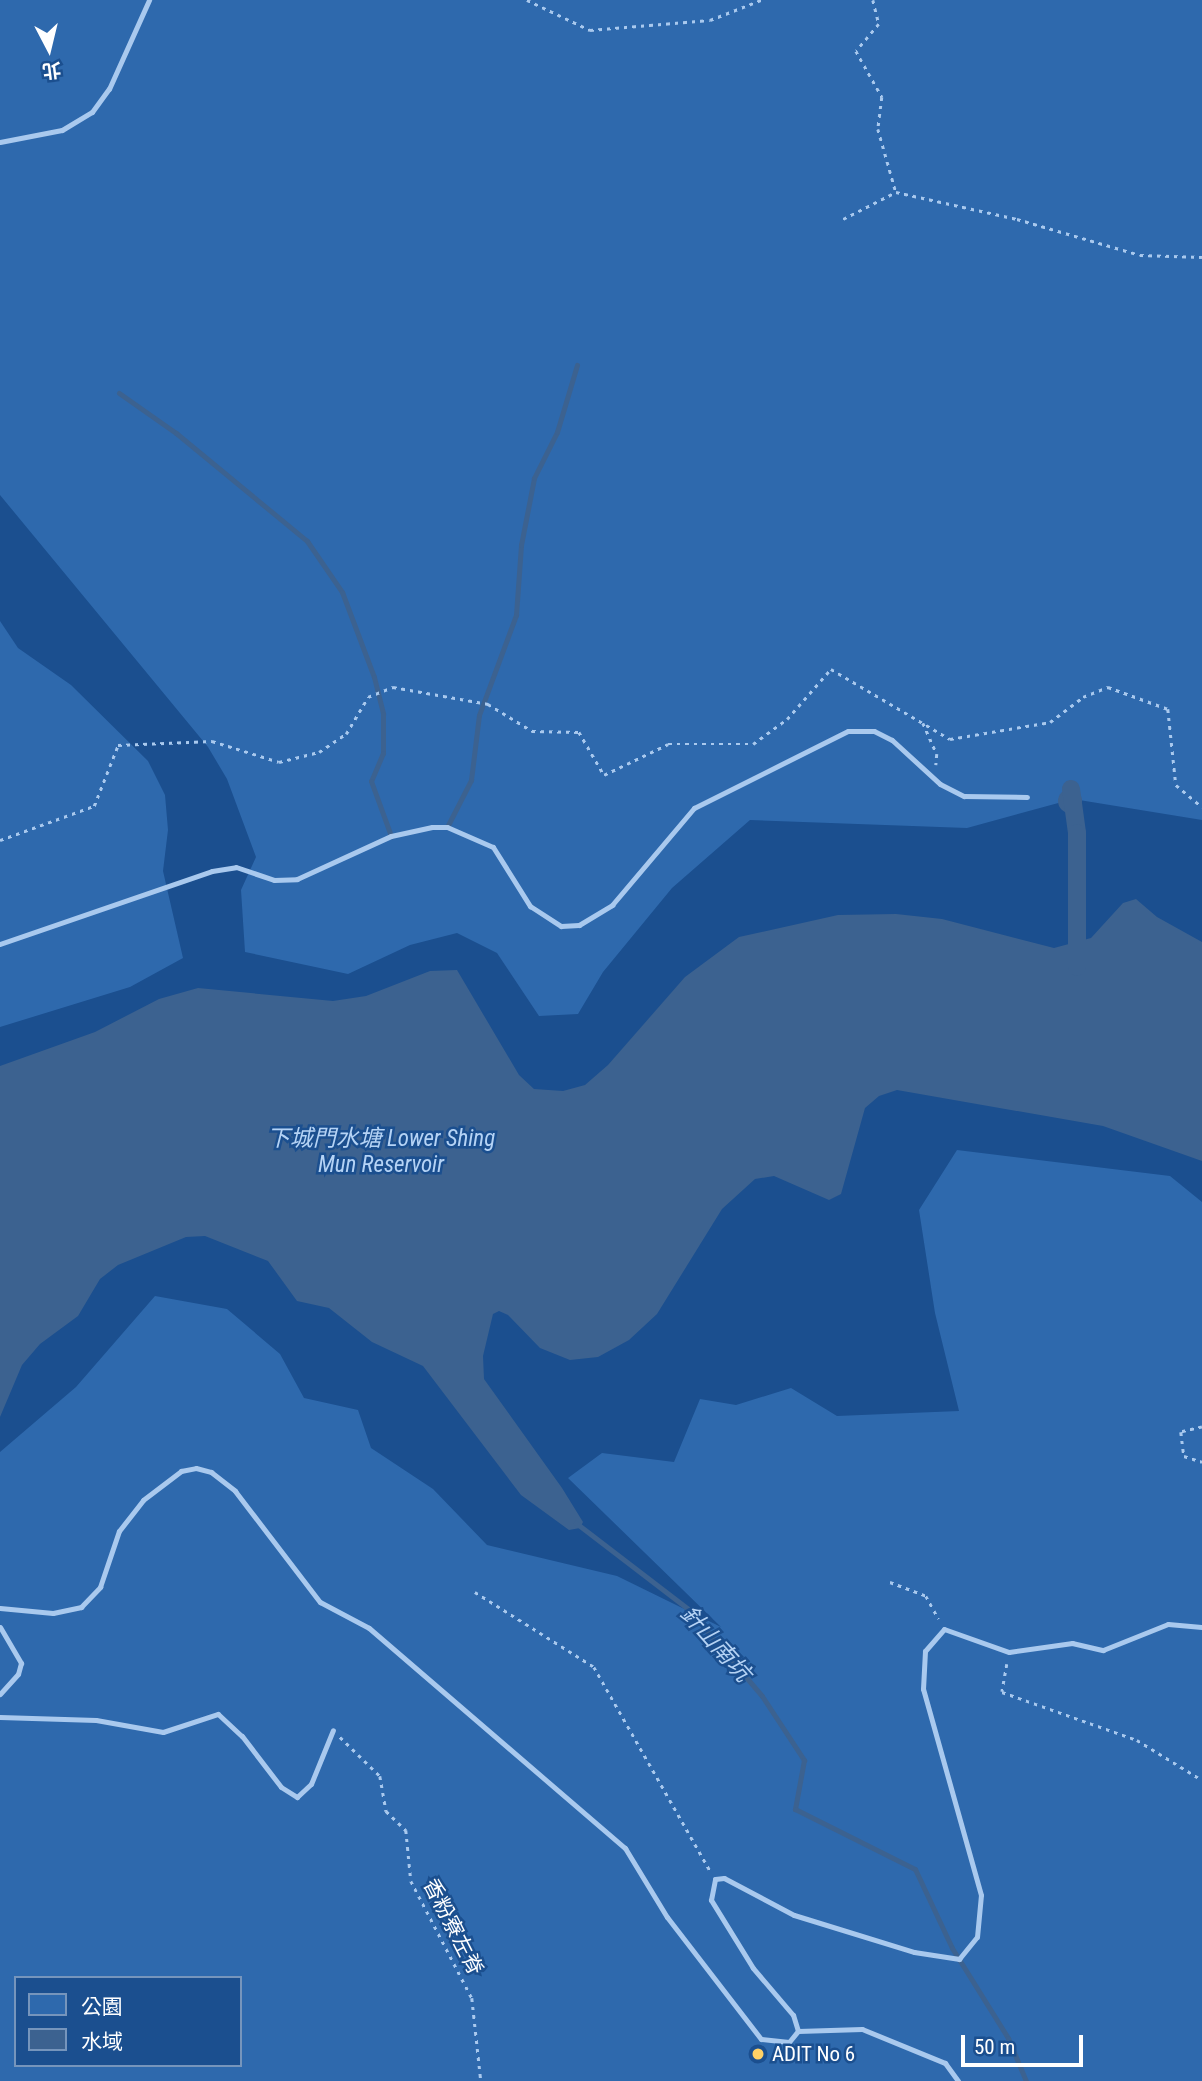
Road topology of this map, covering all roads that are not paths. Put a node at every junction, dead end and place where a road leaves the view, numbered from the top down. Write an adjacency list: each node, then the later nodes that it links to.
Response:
1 (149, 0): 2 (lane)
2 (0, 142)
3 (1027, 797): 4 (lane)
4 (0, 944)
5 (0, 1608): 11 (lane)
6 (0, 1627): 8 (lane)
7 (1202, 1627): 11 (lane)
8 (0, 1694)
9 (0, 1717): 10 (lane)
10 (333, 1730)
11 (798, 2031): 12 (lane)
12 (958, 2081)

